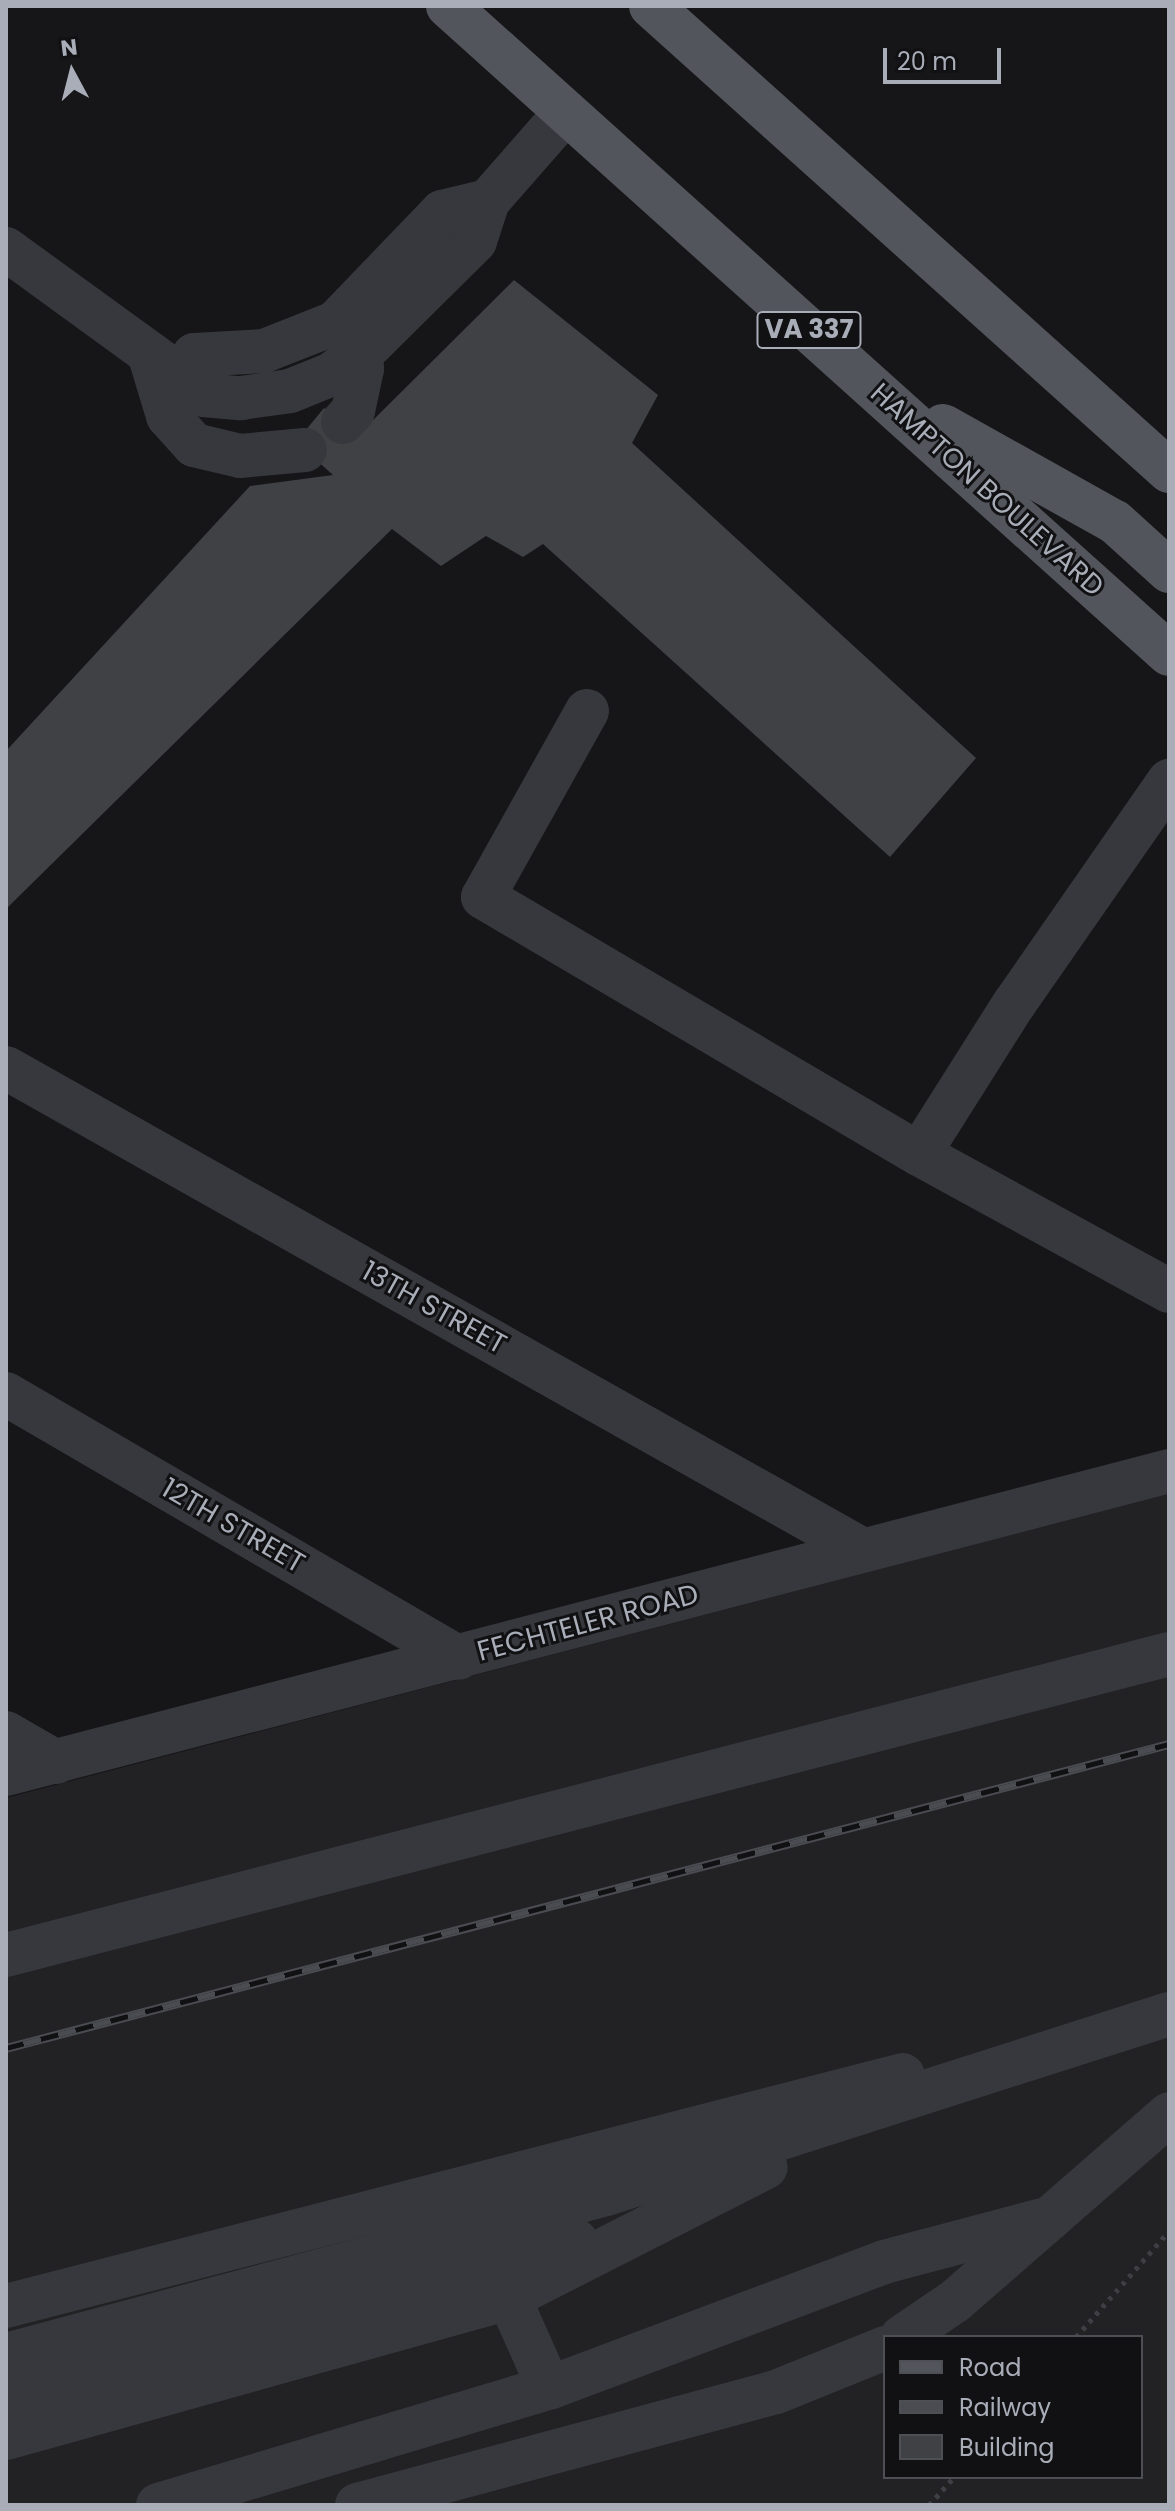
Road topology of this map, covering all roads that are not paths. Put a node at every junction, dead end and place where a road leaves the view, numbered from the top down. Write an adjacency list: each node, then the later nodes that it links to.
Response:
1 (448, 6): 3 (main road, HAMPTON BOULEVARD / VA 337)
2 (651, 6): 10 (main road)
3 (566, 112): 5 (street); 7 (main road, HAMPTON BOULEVARD / VA 337)
4 (6, 249): 6 (street)
5 (348, 338): 6 (street); 8 (street)
6 (164, 364): 9 (street)
7 (874, 388): 11 (main road); 12 (main road, HAMPTON BOULEVARD / VA 337)
8 (343, 422)
9 (305, 450)
10 (1169, 471)
11 (1169, 571)
12 (1169, 654)
13 (587, 711): 16 (street)
14 (1169, 781): 16 (street)
15 (6, 1068): 20 (street, 13TH STREET)
16 (919, 1154): 17 (street)
17 (1169, 1291)
18 (6, 1394): 22 (street, 12TH STREET)
19 (1169, 1471): 20 (street, FECHTELER ROAD)
20 (861, 1549): 22 (street, FECHTELER ROAD)
21 (1169, 1654): 26 (street)
22 (459, 1658): 24 (street, FECHTELER ROAD)
23 (6, 1733): 24 (street)
24 (56, 1762): 25 (street, FECHTELER ROAD)
25 (6, 1774)
26 (6, 1955)
27 (1156, 2018): 28 (street); 34 (street)
28 (894, 2105): 31 (street); 38 (street)
29 (1169, 2114): 32 (street)
30 (1169, 2145): 36 (street)
31 (681, 2208): 33 (street); 41 (street)
32 (1050, 2218): 35 (street); 40 (street)
33 (509, 2298): 40 (street); 42 (street)
34 (6, 2306)
35 (905, 2335)
36 (942, 2335)
37 (883, 2349): 44 (street)
38 (6, 2355)
39 (883, 2374): 45 (street)
40 (549, 2388): 43 (street)
41 (6, 2397)
42 (6, 2438)
43 (158, 2505)
44 (357, 2505)
45 (447, 2505)

